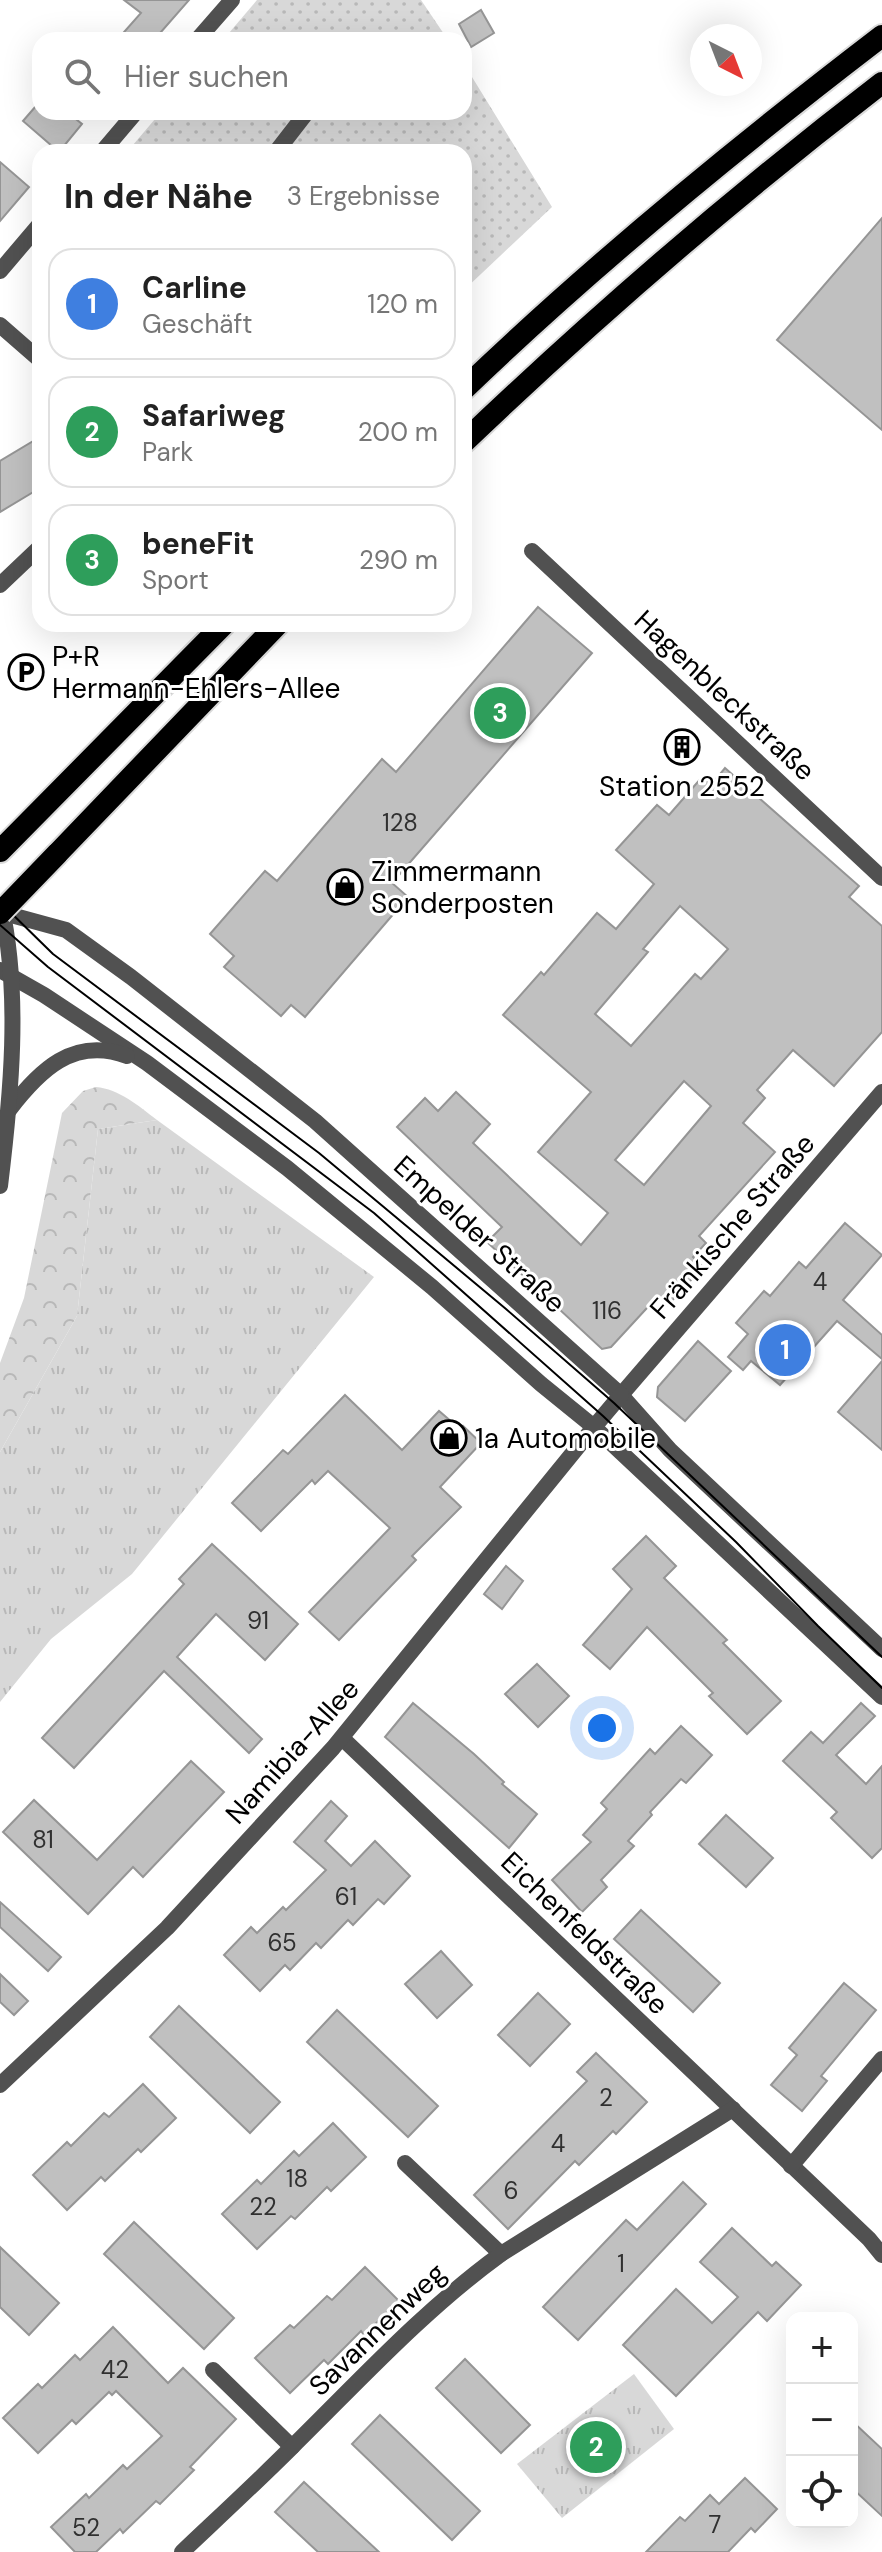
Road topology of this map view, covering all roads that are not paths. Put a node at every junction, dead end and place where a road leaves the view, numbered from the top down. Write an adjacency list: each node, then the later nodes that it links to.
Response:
1 (232, 0): 2 (street)
2 (204, 32)
3 (882, 36): 13 (highway)
4 (882, 83): 14 (highway)
5 (129, 120): 7 (street)
6 (301, 120): 8 (street)
7 (109, 144)
8 (282, 144)
9 (32, 233): 10 (street)
10 (0, 271)
11 (0, 325): 12 (street)
12 (32, 353)
13 (472, 382)
14 (472, 435)
15 (532, 551): 21 (street, Hagenbleckstraße)
16 (32, 555): 17 (street)
17 (0, 585)
18 (216, 632): 20 (highway)
19 (270, 632): 22 (highway, bridge)
20 (0, 851)
21 (882, 878)
22 (1, 909): 23 (street); 28 (street, Empelder Straße)
23 (5, 972): 24 (street); 26 (street)
24 (147, 1063): 26 (street); 29 (street)
25 (882, 1092): 28 (street, Fränkische Straße)
26 (9, 1110): 27 (street)
27 (0, 1186)
28 (621, 1395): 29 (street, Fränkische Straße); 30 (street, Empelder Straße)
29 (594, 1427): 31 (street); 32 (street, Namibia-Allee)
30 (882, 1649)
31 (882, 1697)
32 (342, 1738): 34 (street, Namibia-Allee); 35 (street, Eichenfeldstraße)
33 (882, 2059): 37 (street)
34 (0, 2085)
35 (733, 2109): 37 (street, Eichenfeldstraße); 38 (street, Savannenweg)
36 (405, 2163): 38 (street)
37 (791, 2166): 39 (street, Eichenfeldstraße)
38 (501, 2254): 41 (street, Savannenweg)
39 (882, 2255)
40 (213, 2370): 41 (street)
41 (292, 2447): 42 (street, Savannenweg)
42 (182, 2552)

